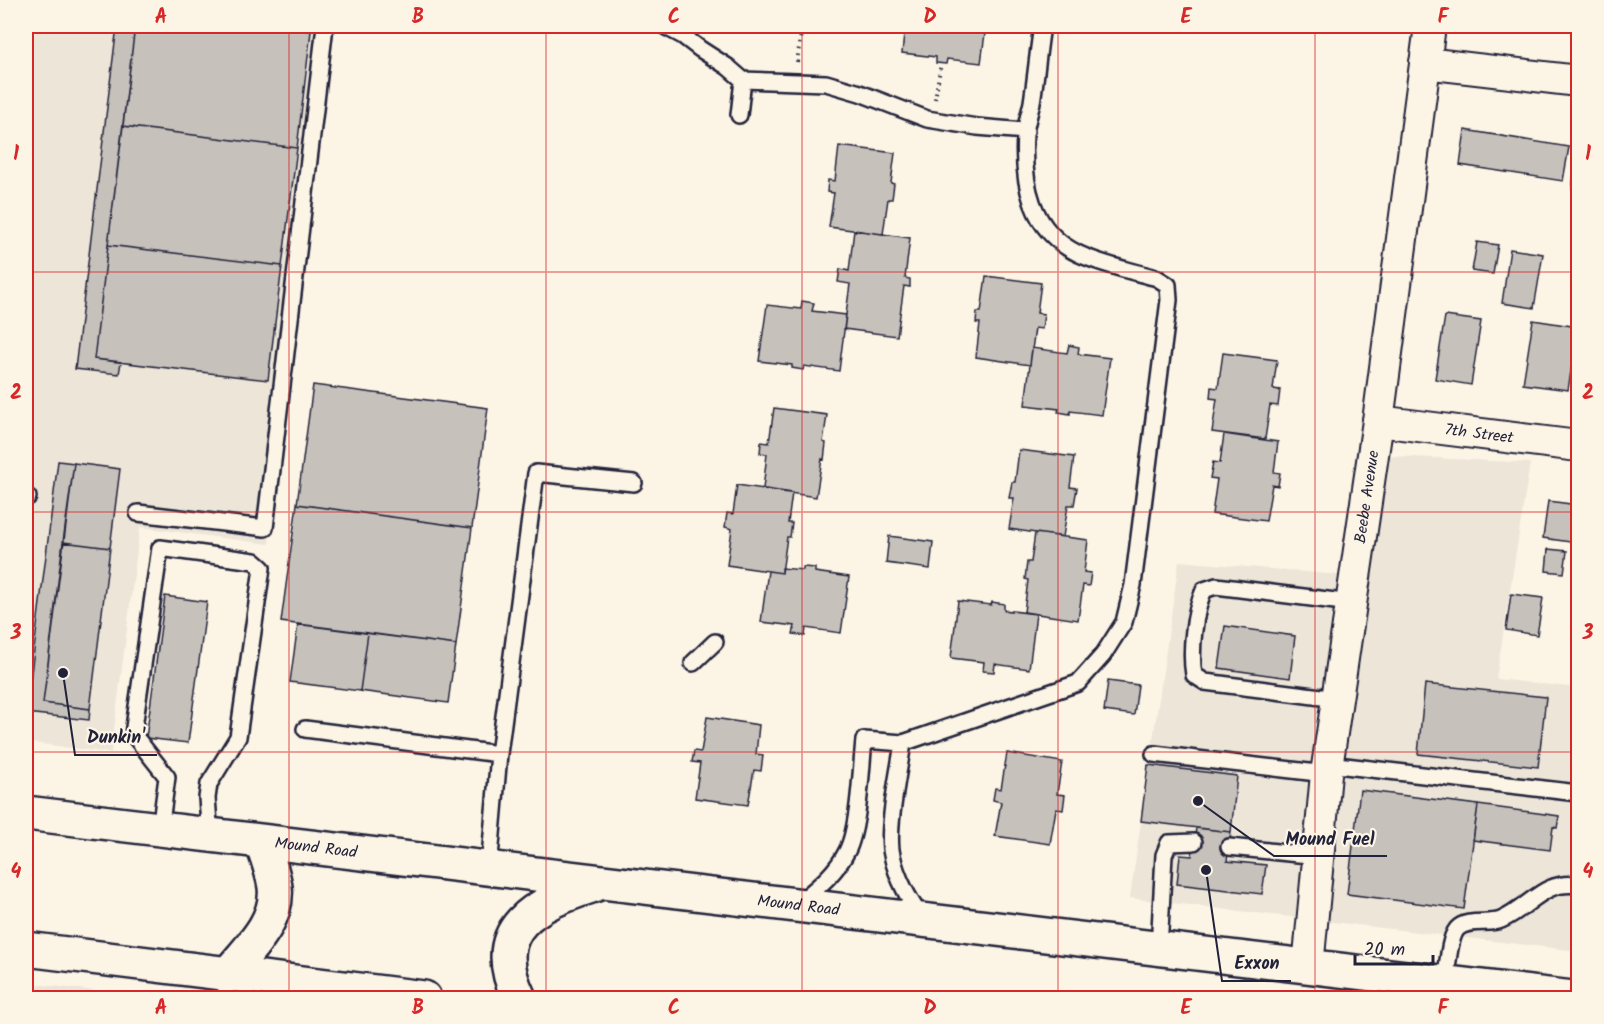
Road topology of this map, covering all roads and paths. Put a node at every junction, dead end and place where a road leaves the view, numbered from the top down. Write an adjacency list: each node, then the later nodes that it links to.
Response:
1 (325, 26): 17 (lane)
2 (802, 26): 6 (path)
3 (1042, 26): 13 (lane)
4 (1430, 26): 8 (street, Beebe Avenue)
5 (666, 27): 9 (lane)
6 (797, 62)
7 (941, 63): 11 (path)
8 (1425, 63): 10 (street); 14 (street, Beebe Avenue)
9 (743, 80): 12 (lane); 13 (lane)
10 (1578, 81)
11 (935, 99)
12 (739, 114)
13 (1026, 131): 23 (lane)
14 (1378, 421): 15 (street, 7th Street); 18 (street, Beebe Avenue)
15 (1578, 446)
16 (634, 483): 24 (lane)
17 (138, 513)
18 (1351, 603): 21 (street, Beebe Avenue); 21 (lane)
19 (715, 642): 20 (lane)
20 (693, 663)
21 (1337, 699): 26 (street, Beebe Avenue)
22 (305, 729): 24 (lane)
23 (903, 743): 38 (lane); 39 (lane)
24 (499, 754): 35 (lane)
25 (1154, 754): 26 (lane)
26 (1327, 769): 27 (lane); 34 (street, Beebe Avenue)
27 (1578, 793)
28 (26, 813): 29 (main road, Mound Road)
29 (160, 830): 30 (main road, Mound Road); 30 (lane)
30 (210, 836): 31 (main road, Mound Road)
31 (262, 842): 35 (main road, Mound Road); 44 (main road)
32 (1194, 842): 41 (lane)
33 (1229, 847): 34 (lane)
34 (1318, 856): 42 (street, Beebe Avenue)
35 (489, 869): 36 (main road, Mound Road)
36 (602, 883): 38 (main road, Mound Road); 48 (main road)
37 (1578, 885): 43 (lane)
38 (795, 906): 39 (main road, Mound Road)
39 (923, 922): 41 (main road, Mound Road)
40 (26, 949): 44 (main road)
41 (1159, 949): 42 (main road, Mound Road)
42 (1308, 967): 45 (main road, Mound Road)
43 (1445, 983): 45 (main road, Mound Road); 49 (main road, Mound Road)
44 (226, 986): 46 (main road)
45 (1405, 988)
46 (307, 992): 47 (main road)
47 (424, 999)
48 (519, 999)
49 (1573, 999)

